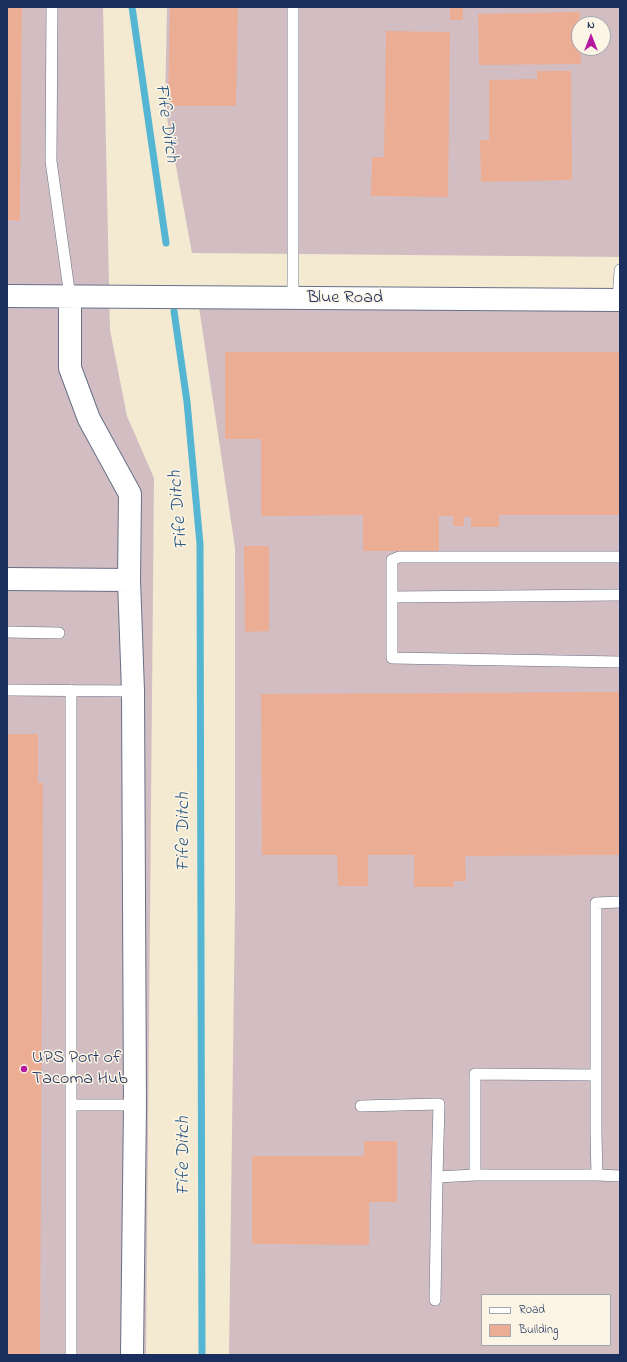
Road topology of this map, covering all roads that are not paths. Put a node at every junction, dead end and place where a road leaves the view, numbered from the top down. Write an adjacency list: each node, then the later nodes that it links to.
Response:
1 (52, 7): 5 (lane)
2 (293, 7): 6 (lane)
3 (620, 270): 7 (lane)
4 (7, 296): 5 (street, Blue Road)
5 (70, 297): 6 (street, Blue Road); 10 (street)
6 (293, 298): 7 (street, Blue Road)
7 (619, 300)
8 (620, 557): 12 (lane)
9 (7, 579): 10 (street)
10 (129, 580): 18 (street)
11 (620, 596): 12 (lane)
12 (392, 597): 15 (lane)
13 (7, 632): 14 (lane)
14 (59, 633)
15 (620, 662)
16 (7, 690): 17 (lane)
17 (71, 690): 18 (lane); 21 (lane)
18 (133, 691): 22 (street)
19 (620, 902): 20 (lane)
20 (596, 1075): 24 (lane); 25 (lane)
21 (71, 1105): 22 (lane); 29 (lane)
22 (135, 1105): 30 (street)
23 (361, 1106): 27 (lane)
24 (476, 1175): 25 (lane); 27 (lane)
25 (597, 1175): 26 (lane)
26 (620, 1176)
27 (437, 1177): 28 (lane)
28 (435, 1300)
29 (70, 1355)
30 (132, 1355)

